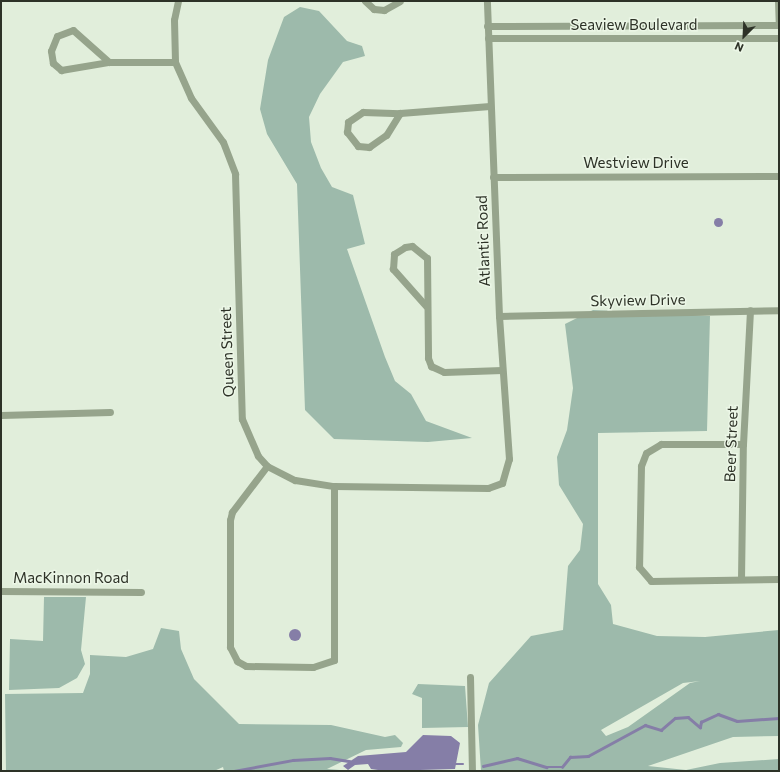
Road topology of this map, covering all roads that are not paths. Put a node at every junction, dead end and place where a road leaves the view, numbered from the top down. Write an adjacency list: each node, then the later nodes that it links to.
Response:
1 (178, 1): 11 (street, Queen Street)
2 (364, 1): 3 (street)
3 (400, 1)
4 (487, 1): 7 (street, Atlantic Road)
5 (778, 1): 6 (street)
6 (779, 25): 7 (street, Seaview Boulevard)
7 (488, 26): 8 (street, Atlantic Road)
8 (488, 38): 9 (street, Seaview Boulevard); 12 (street, Atlantic Road)
9 (779, 38)
10 (109, 62): 10 (street); 11 (street)
11 (175, 62): 24 (street, Queen Street)
12 (490, 106): 13 (street); 15 (street, Atlantic Road)
13 (400, 113): 13 (street)
14 (779, 176): 15 (street, Westview Drive)
15 (493, 177): 19 (street, Atlantic Road)
16 (426, 306): 16 (street); 20 (street)
17 (750, 310): 18 (street, Skyview Drive); 19 (street, Skyview Drive); 23 (street, Beer Street)
18 (779, 310)
19 (499, 316): 20 (street, Atlantic Road)
20 (502, 370): 25 (street, Atlantic Road)
21 (110, 412): 22 (street)
22 (1, 415)
23 (743, 444): 27 (street, Beer Street); 27 (street)
24 (267, 466): 26 (street, Queen Street); 26 (street)
25 (505, 478): 26 (street, Queen Street)
26 (334, 486)
27 (741, 579): 28 (street)
28 (779, 579)
29 (1, 591): 30 (street, MacKinnon Road)
30 (141, 592)
31 (470, 677): 32 (street)
32 (472, 771)

